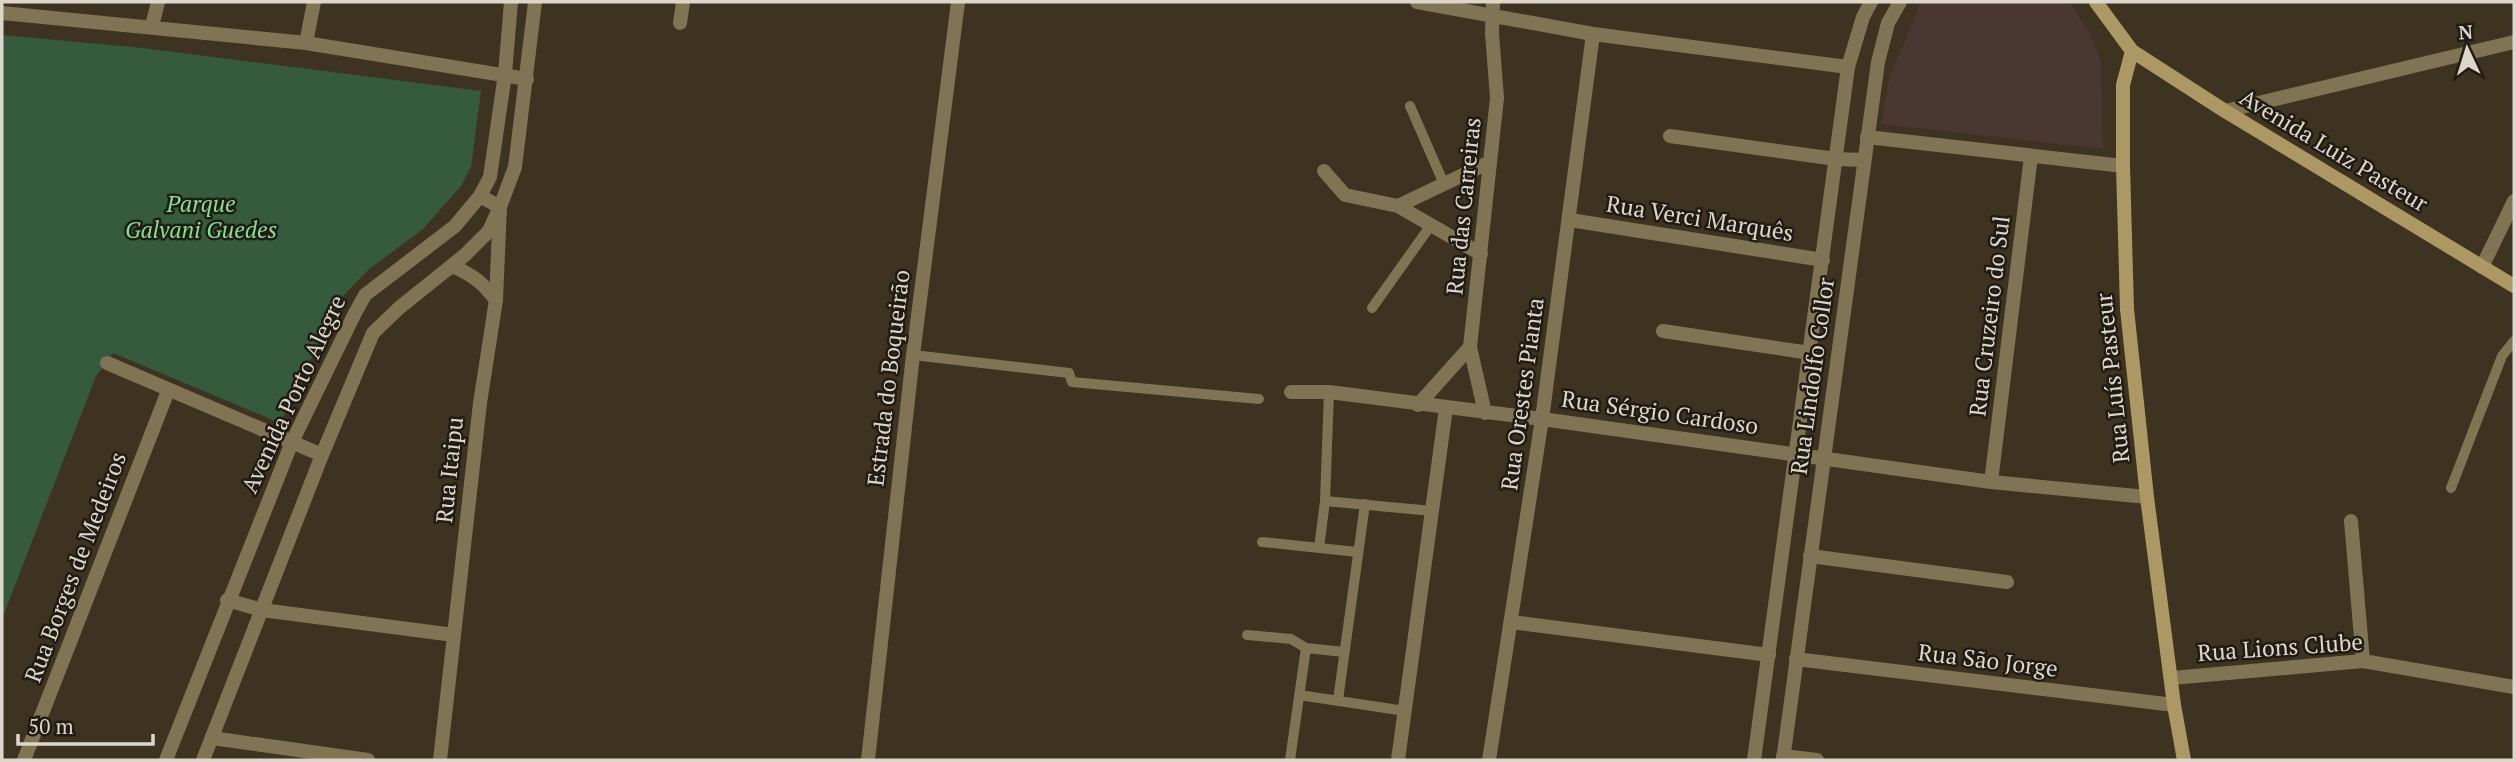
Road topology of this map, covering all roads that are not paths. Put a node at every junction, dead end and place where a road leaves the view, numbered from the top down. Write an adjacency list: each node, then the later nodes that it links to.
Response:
1 (158, 2): 14 (street)
2 (314, 2): 17 (street)
3 (512, 2): 20 (street, Avenida Porto Alegre)
4 (535, 2): 21 (street, Avenida Porto Alegre)
5 (683, 2): 13 (street)
6 (958, 2): 50 (street, Estrada do Boqueirão)
7 (1417, 2): 11 (street)
8 (1871, 2): 19 (street, Rua Lindolfo Collor)
9 (1900, 2): 25 (street, Rua Lindolfo Collor)
10 (2096, 2): 18 (main road)
11 (1492, 8): 15 (street); 29 (street, Rua das Carreiras)
12 (2, 13): 14 (street)
13 (680, 23)
14 (152, 26): 17 (street)
15 (1593, 34): 19 (street); 37 (street, Rua Orestes Pianta)
16 (2514, 42): 23 (street)
17 (306, 43): 20 (street)
18 (2132, 51): 23 (main road, Avenida Luiz Pasteur); 30 (main road, Rua Luís Pasteur)
19 (1848, 67): 27 (street, Rua Lindolfo Collor)
20 (505, 74): 21 (street); 33 (street, Avenida Porto Alegre)
21 (527, 79): 36 (street, Avenida Porto Alegre)
22 (1410, 106): 32 (lane)
23 (2225, 111): 41 (main road, Avenida Luiz Pasteur)
24 (1670, 136): 27 (street)
25 (1867, 137): 26 (street); 28 (street, Rua Lindolfo Collor)
26 (2031, 156): 30 (street); 64 (street, Rua Cruzeiro do Sul)
27 (1836, 159): 28 (street); 40 (street, Rua Lindolfo Collor)
28 (1864, 160): 63 (street, Rua Lindolfo Collor)
29 (1490, 162): 32 (street); 39 (street, Rua das Carreiras)
30 (2123, 166): 66 (main road, Rua Luís Pasteur)
31 (1324, 171): 35 (street)
32 (1444, 184): 35 (street)
33 (480, 196): 36 (street); 60 (street, Avenida Porto Alegre)
34 (2514, 201): 41 (street)
35 (1398, 206): 38 (street)
36 (500, 207): 42 (street, Avenida Porto Alegre); 44 (street, Rua Itaipu)
37 (1570, 220): 40 (street, Rua Verci Marquês); 59 (street, Rua Orestes Pianta)
38 (1431, 225): 39 (street); 45 (lane)
39 (1481, 254): 48 (street, Rua das Carreiras)
40 (1823, 260): 49 (street, Rua Lindolfo Collor)
41 (2482, 267): 43 (main road, Avenida Luiz Pasteur)
42 (441, 274): 44 (street); 61 (street, Avenida Porto Alegre)
43 (2514, 286)
44 (496, 300): 79 (street, Rua Itaipu)
45 (1372, 308)
46 (1663, 331): 49 (street)
47 (2514, 341): 65 (lane)
48 (1470, 347): 56 (street); 58 (street, Rua das Carreiras)
49 (1810, 353): 62 (street, Rua Lindolfo Collor)
50 (913, 355): 55 (lane); 99 (street, Estrada do Boqueirão)
51 (107, 363): 52 (street)
52 (168, 391): 60 (street); 94 (street, Rua Borges de Medeiros)
53 (1291, 392): 54 (street, Rua Sérgio Cardoso)
54 (1329, 392): 56 (street, Rua Sérgio Cardoso); 67 (lane)
55 (1259, 399)
56 (1418, 405): 57 (street, Rua Sérgio Cardoso)
57 (1446, 408): 58 (street, Rua Sérgio Cardoso); 69 (street)
58 (1485, 413): 59 (street, Rua Sérgio Cardoso)
59 (1542, 419): 62 (street, Rua Sérgio Cardoso); 78 (street, Rua Orestes Pianta)
60 (292, 442): 61 (street); 76 (street, Avenida Porto Alegre)
61 (322, 454): 77 (street, Avenida Porto Alegre)
62 (1796, 454): 63 (street, Rua Sérgio Cardoso); 83 (street, Rua Lindolfo Collor)
63 (1824, 457): 64 (street, Rua Sérgio Cardoso); 74 (street, Rua Lindolfo Collor)
64 (1991, 482): 66 (street, Rua Sérgio Cardoso)
65 (2451, 488)
66 (2147, 497): 86 (main road, Rua Luís Pasteur)
67 (1325, 501): 68 (lane); 72 (lane)
68 (1365, 504): 69 (lane); 73 (lane)
69 (1432, 511): 91 (street)
70 (2350, 521): 85 (street)
71 (1262, 542): 72 (lane)
72 (1319, 548): 73 (lane)
73 (1357, 552): 82 (lane)
74 (1810, 556): 75 (street); 84 (street, Rua Lindolfo Collor)
75 (2007, 582)
76 (227, 600): 77 (street); 95 (street, Avenida Porto Alegre)
77 (262, 610): 79 (street); 92 (street, Avenida Porto Alegre)
78 (1511, 622): 83 (street); 102 (street, Rua Orestes Pianta)
79 (454, 635): 98 (street, Rua Itaipu)
80 (1247, 635): 81 (lane)
81 (1306, 648): 82 (lane); 88 (lane)
82 (1344, 652): 89 (lane)
83 (1769, 655): 103 (street, Rua Lindolfo Collor)
84 (1796, 659): 90 (street, Rua São Jorge); 93 (street, Rua Lindolfo Collor)
85 (2363, 661): 86 (street, Rua Lions Clube); 87 (street, Rua Lions Clube)
86 (2172, 678): 90 (main road, Rua Luís Pasteur)
87 (2514, 687)
88 (1299, 695): 89 (lane); 100 (lane)
89 (1338, 700): 91 (lane)
90 (2174, 705): 105 (main road, Rua Luís Pasteur)
91 (1405, 711): 101 (street)
92 (212, 738): 96 (street, Avenida Porto Alegre); 97 (street)
93 (1783, 758): 104 (street)
94 (24, 760)
95 (166, 760)
96 (203, 760)
97 (368, 760)
98 (440, 760)
99 (869, 760)
100 (1290, 760)
101 (1398, 760)
102 (1489, 760)
103 (1755, 760)
104 (1817, 760)
105 (2184, 760)

